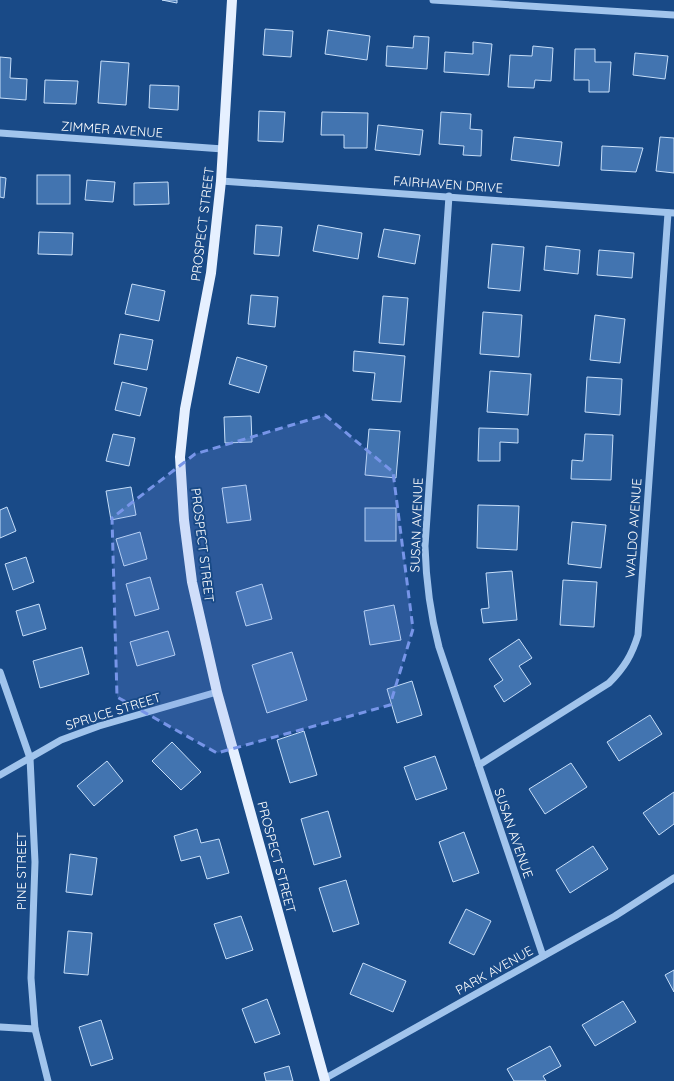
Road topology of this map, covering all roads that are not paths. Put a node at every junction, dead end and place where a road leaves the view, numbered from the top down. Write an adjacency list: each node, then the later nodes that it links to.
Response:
1 (232, 0): 5 (main road, PROSPECT STREET)
2 (433, 0): 3 (street)
3 (674, 16)
4 (0, 133): 5 (street, ZIMMER AVENUE)
5 (223, 149): 6 (main road, PROSPECT STREET)
6 (221, 181): 7 (street, FAIRHAVEN DRIVE); 10 (main road, PROSPECT STREET)
7 (449, 196): 8 (street, FAIRHAVEN DRIVE); 12 (street, SUSAN AVENUE)
8 (671, 213): 12 (street, WALDO AVENUE)
9 (0, 672): 11 (street, PINE STREET)
10 (217, 692): 11 (street, SPRUCE STREET); 18 (main road, PROSPECT STREET)
11 (30, 758): 13 (street, SPRUCE STREET); 17 (street, PINE STREET)
12 (479, 765): 15 (street, SUSAN AVENUE)
13 (0, 775)
14 (674, 878): 15 (street, PARK AVENUE)
15 (543, 956): 18 (street, PARK AVENUE)
16 (0, 1027): 17 (street)
17 (35, 1029): 19 (street, PINE STREET)
18 (325, 1080)
19 (48, 1081)

